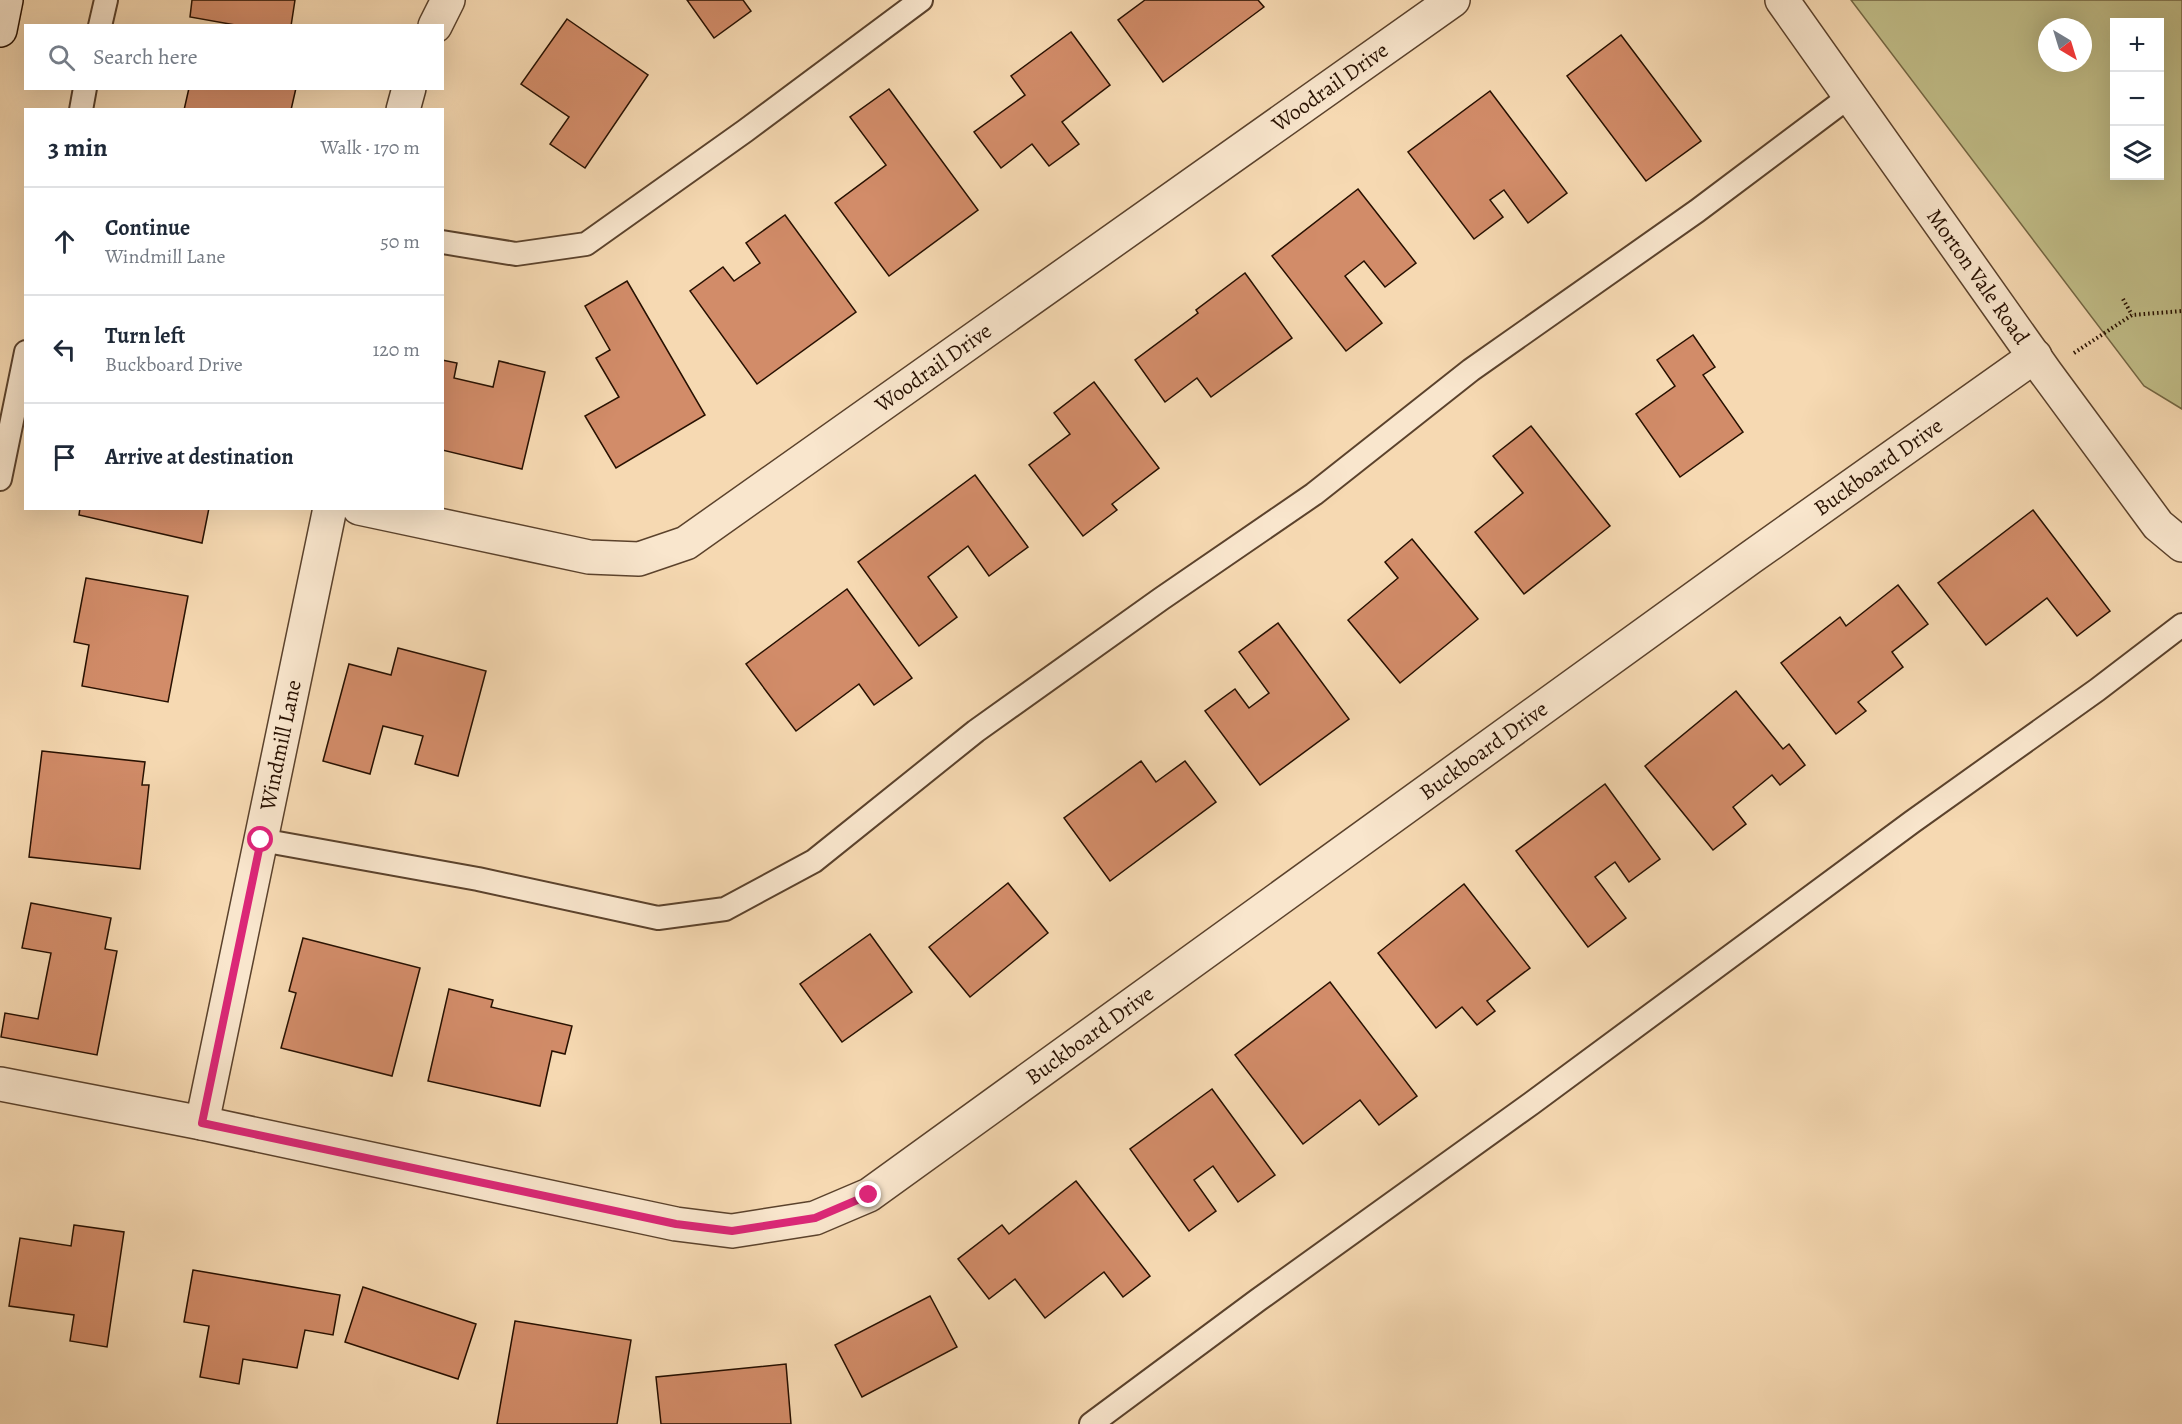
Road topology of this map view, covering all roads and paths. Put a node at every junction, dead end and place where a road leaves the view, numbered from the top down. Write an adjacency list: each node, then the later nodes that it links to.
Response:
1 (6, 0): 9 (street)
2 (106, 0): 7 (lane)
3 (448, 0): 8 (street)
4 (921, 0): 15 (lane)
5 (1452, 0): 23 (street, Woodrail Drive)
6 (1782, 0): 12 (street, Morton Vale Road)
7 (100, 24)
8 (436, 24)
9 (0, 30)
10 (85, 90): 13 (lane)
11 (409, 90): 14 (street)
12 (1850, 96): 20 (street, Morton Vale Road); 26 (lane)
13 (81, 108)
14 (404, 108)
15 (444, 242)
16 (2123, 299): 18 (path)
17 (2182, 311): 18 (path)
18 (2132, 315): 20 (path)
19 (24, 362): 21 (lane)
20 (2040, 364): 24 (street, Morton Vale Road); 28 (street, Buckboard Drive)
21 (0, 479)
22 (330, 510): 26 (street, Windmill Lane)
23 (367, 510)
24 (2182, 545)
25 (2182, 625): 29 (lane)
26 (261, 840): 28 (street, Windmill Lane)
27 (0, 1084): 28 (street, Buckboard Drive)
28 (202, 1123)
29 (1091, 1424)

